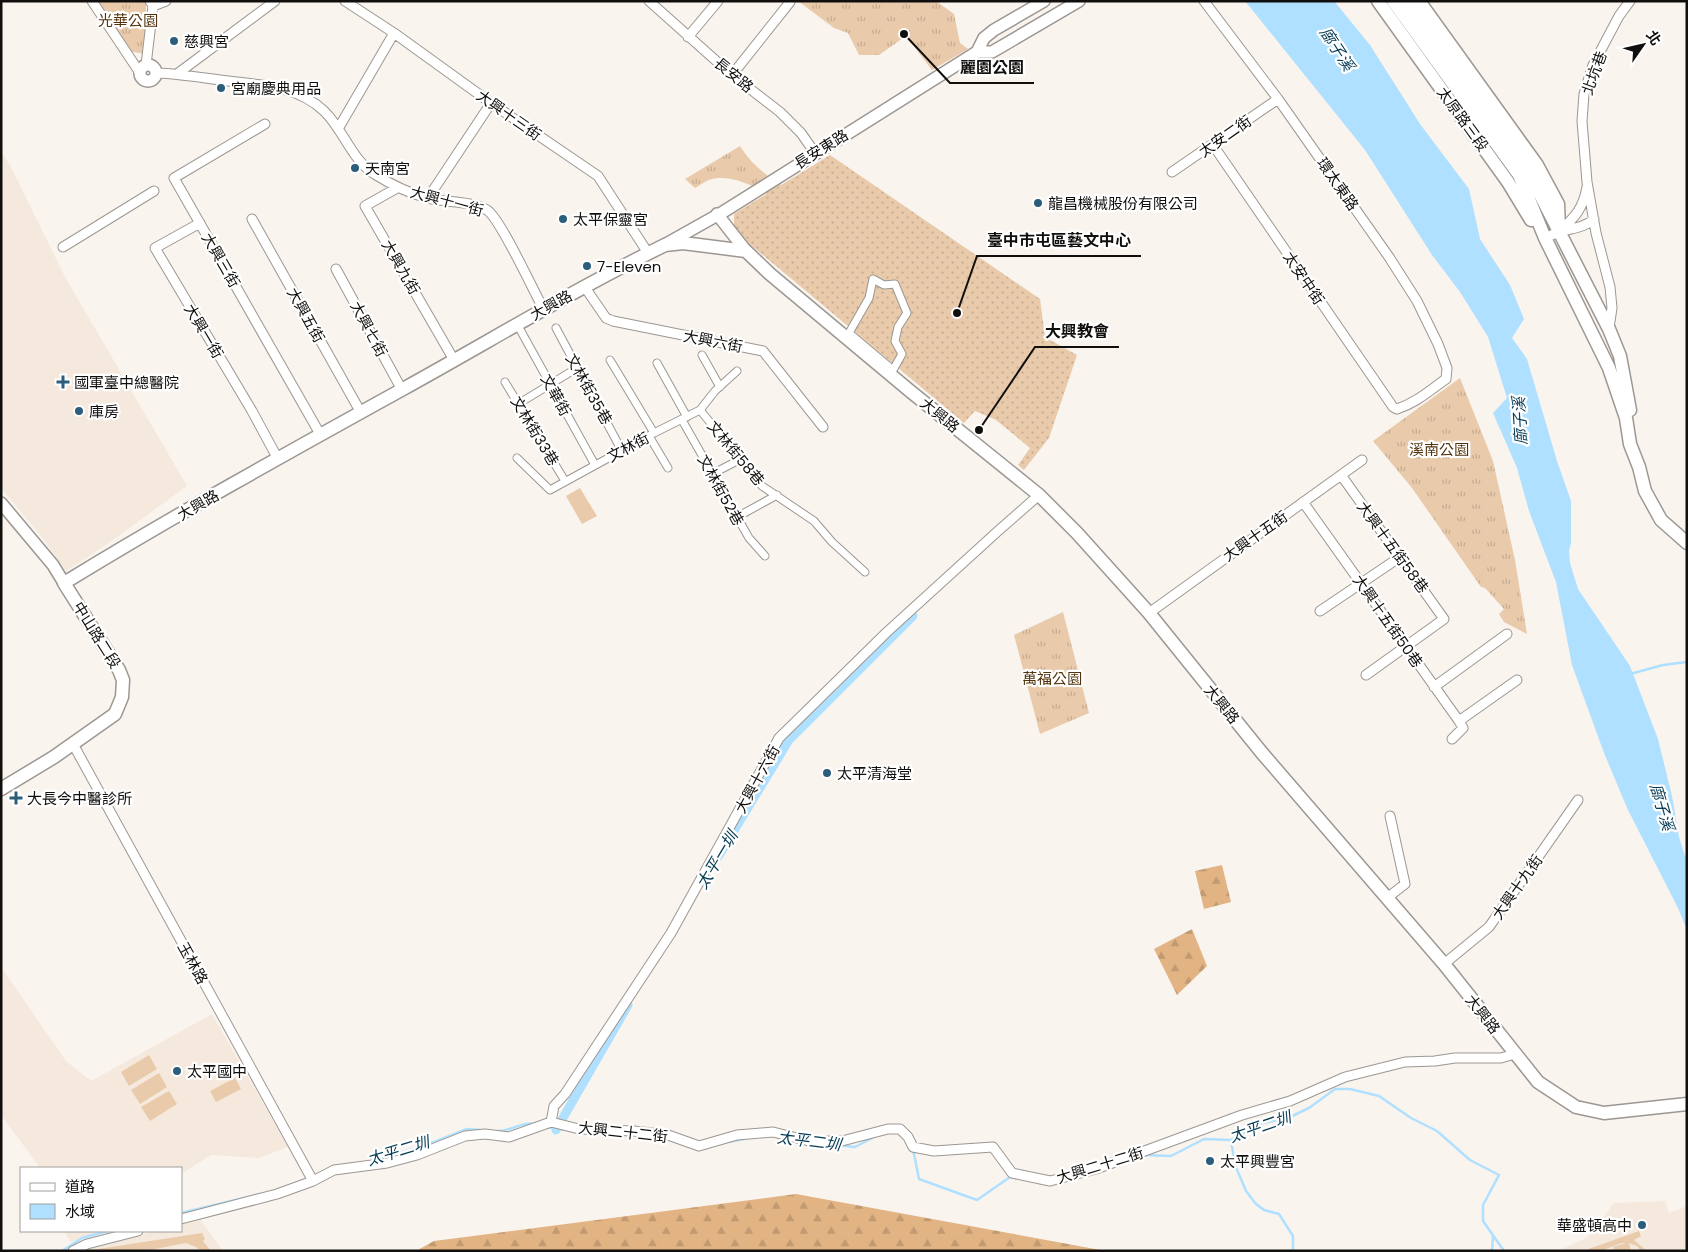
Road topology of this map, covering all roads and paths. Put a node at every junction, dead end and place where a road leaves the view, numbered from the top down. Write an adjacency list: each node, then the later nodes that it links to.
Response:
1 (92, 1): 20 (street)
2 (166, 1): 16 (street)
3 (275, 1): 22 (street)
4 (345, 1): 17 (street, 大興十三街)
5 (649, 1): 18 (street, 長安路)
6 (718, 1): 18 (street)
7 (1044, 1): 19 (street)
8 (1079, 1): 19 (street)
9 (1204, 1): 24 (street, 環太東路)
10 (1378, 1): 40 (main road, 太原路三段)
11 (1393, 1): 40 (main road, 太原路三段)
12 (1406, 1): 39 (main road, 太原路三段)
13 (1419, 1): 39 (main road, 太原路三段)
14 (1630, 1): 31 (street, 北坑巷)
15 (790, 2): 23 (street)
16 (152, 4): 20 (street)
17 (394, 32): 25 (street, 大興十三街); 27 (street)
18 (688, 37): 23 (street, 長安路)
19 (977, 52): 29 (street, 長安東路)
20 (143, 69): 21 (street)
21 (157, 73): 22 (street, 大興十一街)
22 (178, 74): 27 (street, 大興十一街)
23 (732, 74): 29 (street, 長安路)
24 (1278, 99): 28 (street, 太安二街); 64 (street, 環太東路)
25 (491, 103): 34 (street); 44 (street, 大興十三街)
26 (264, 124): 38 (street, 大興三街)
27 (338, 129): 32 (street, 大興十一街)
28 (1212, 145): 30 (street, 太安二街); 64 (street, 太安中街)
29 (815, 154): 35 (street, 長安東路)
30 (1172, 172)
31 (1587, 182): 37 (street); 39 (street)
32 (397, 188): 34 (street, 大興十一街); 53 (street, 大興九街)
33 (154, 191): 42 (street)
34 (428, 198): 47 (street, 大興十一街)
35 (717, 214): 41 (street, 長安東路); 43 (street)
36 (252, 219): 65 (street, 大興五街)
37 (1594, 220): 39 (street); 51 (street)
38 (200, 223): 68 (street, 大興三街); 72 (street, 大興一街)
39 (1559, 232): 40 (street); 51 (main road, 太原路三段)
40 (1545, 238): 76 (main road, 太原路三段)
41 (665, 245): 43 (main road, 大興路); 44 (main road, 大興路)
42 (63, 247)
43 (746, 251): 81 (main road, 大興路)
44 (648, 253): 46 (main road, 大興路)
45 (336, 269): 61 (street, 大興七街)
46 (584, 286): 47 (main road, 大興路); 67 (street, 大興六街)
47 (543, 308): 49 (main road, 大興路)
48 (907, 313): 48 (street)
49 (516, 324): 53 (main road, 大興路); 59 (street, 文華街)
50 (556, 328): 56 (street, 文林街35巷)
51 (1609, 329): 76 (main road, 太原路三段)
52 (702, 356): 60 (street)
53 (454, 360): 61 (main road, 大興路)
54 (610, 360): 69 (street)
55 (657, 363): 66 (street, 文林街52巷)
56 (577, 368): 59 (street); 70 (street, 文林街35巷)
57 (737, 371): 60 (street, 文林街)
58 (505, 382): 62 (street, 文林街33巷)
59 (550, 384): 62 (street); 75 (street, 文華街)
60 (720, 387): 63 (street, 文林街)
61 (402, 390): 65 (main road, 大興路)
62 (518, 404): 80 (street, 文林街33巷)
63 (700, 410): 66 (street, 文林街); 73 (street, 文林街58巷)
64 (1397, 410)
65 (360, 411): 68 (main road, 大興路)
66 (684, 418): 69 (street, 文林街); 78 (street, 文林街52巷)
67 (823, 427)
68 (320, 434): 72 (main road, 大興路)
69 (652, 435): 70 (street, 文林街); 77 (street)
70 (622, 451): 75 (street, 文林街)
71 (517, 458): 80 (street, 文林街)
72 (278, 459): 90 (main road, 大興路)
73 (739, 460): 78 (street); 82 (street, 文林街58巷)
74 (1362, 460): 79 (street, 大興十五街)
75 (595, 465): 80 (street, 文林街)
76 (1639, 467): 86 (main road, 太原路三段)
77 (668, 468)
78 (712, 474): 85 (street, 文林街52巷)
79 (1341, 475): 83 (street, 大興十五街); 88 (street, 大興十五街58巷)
80 (565, 481)
81 (1039, 495): 93 (main road, 大興路); 109 (street, 大興十六街)
82 (777, 496): 85 (street); 89 (street, 文林街58巷)
83 (1303, 502): 91 (street, 大興十五街50巷); 93 (street, 大興十五街)
84 (1, 503): 90 (street, 中山路二段)
85 (737, 517): 87 (street, 文林街52巷)
86 (1687, 543)
87 (766, 556)
88 (1400, 557): 91 (street); 95 (street, 大興十五街58巷)
89 (864, 572)
90 (64, 583): 101 (main road, 中山路二段)
91 (1361, 584): 92 (street); 95 (street, 大興十五街50巷)
92 (1320, 611)
93 (1149, 613): 105 (main road, 大興路)
94 (1507, 634): 98 (street)
95 (1406, 646): 96 (street); 98 (street, 大興十五街50巷)
96 (1366, 675)
97 (1517, 680): 99 (street)
98 (1434, 687): 99 (street, 大興十五街50巷)
99 (1459, 721): 100 (street)
100 (1452, 739)
101 (73, 744): 102 (main road, 中山路二段); 110 (street, 玉林路)
102 (1, 789)
103 (1578, 800): 106 (street, 大興十九街)
104 (1390, 816): 105 (street)
105 (1387, 898): 106 (main road, 大興路)
106 (1444, 964): 107 (main road, 大興路)
107 (1515, 1054): 108 (main road, 大興路); 109 (street, 大興二十二街)
108 (1687, 1104)
109 (551, 1122): 110 (street)
110 (313, 1181): 111 (street)
111 (182, 1219)
112 (134, 1232): 113 (street)
113 (73, 1251)

